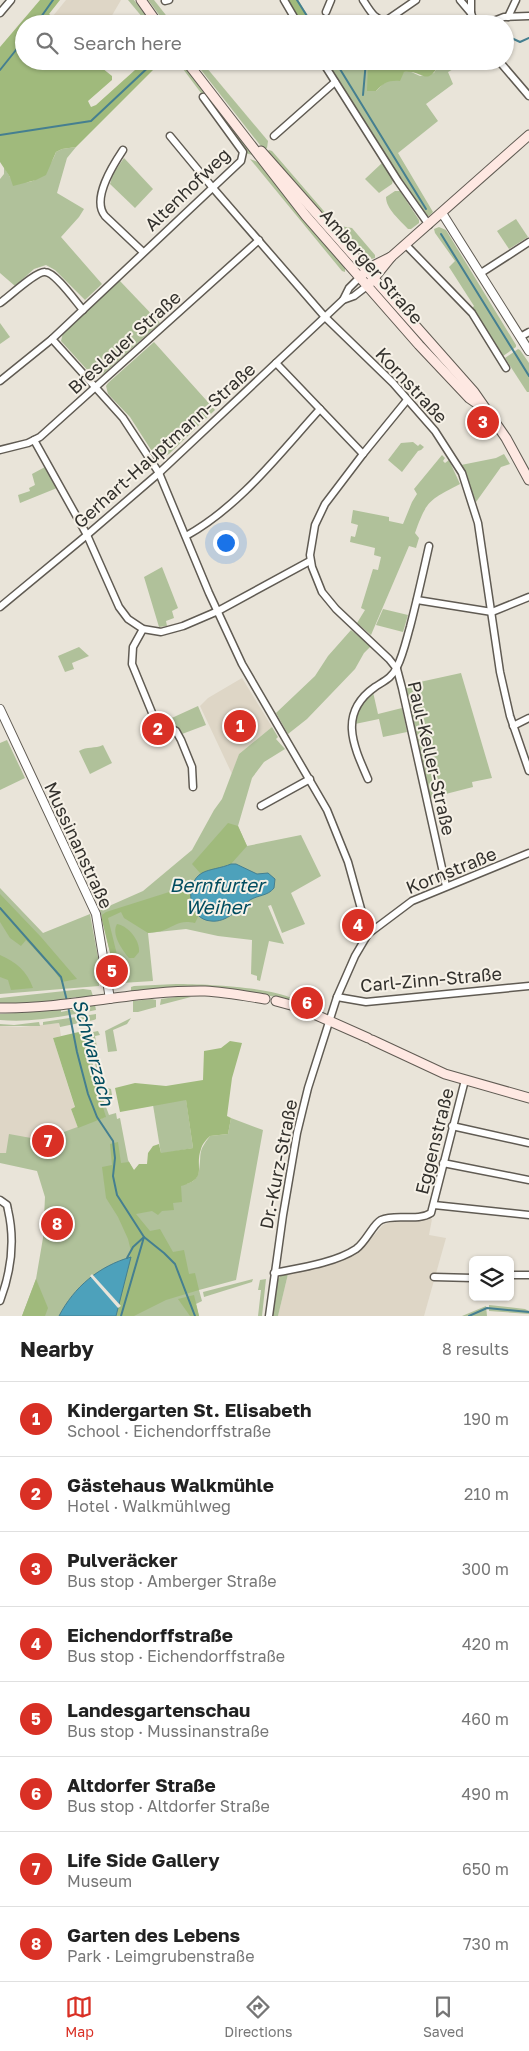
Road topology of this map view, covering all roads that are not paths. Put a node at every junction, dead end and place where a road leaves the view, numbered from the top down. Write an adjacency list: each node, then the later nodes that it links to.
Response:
1 (11, 0): 12 (street)
2 (141, 0): 13 (main road)
3 (284, 0): 14 (street)
4 (331, 0): 10 (street)
5 (363, 0): 15 (street)
6 (416, 0): 16 (street)
7 (460, 0): 11 (street)
8 (472, 0): 11 (street)
9 (516, 0): 17 (street)
10 (326, 12)
11 (471, 13)
12 (0, 14)
13 (152, 15)
14 (293, 15)
15 (375, 15)
16 (394, 15)
17 (509, 15)
18 (529, 16): 19 (street)
19 (514, 17)
20 (193, 70): 39 (main road, Amberger Straße)
21 (328, 70): 23 (street)
22 (507, 70): 24 (street)
23 (335, 82): 28 (street); 32 (street)
24 (529, 96)
25 (202, 97): 30 (street, Altenhofweg)
26 (529, 135): 31 (main road)
27 (170, 136): 30 (street, Kornstraße)
28 (274, 136)
29 (124, 150): 36 (street, Altenhofweg)
30 (213, 188): 33 (street, Kornstraße); 36 (street, Altenhofweg)
31 (442, 213): 32 (main road); 38 (street)
32 (429, 224): 35 (main road)
33 (259, 240): 44 (street, Kornstraße); 52 (street, Breslauer Straße)
34 (529, 242): 38 (street)
35 (406, 245): 37 (main road); 50 (street)
36 (143, 252): 43 (street, Altenhofweg)
37 (391, 257): 39 (main road); 40 (main road)
38 (481, 273): 46 (street)
39 (363, 275): 40 (main road, Amberger Straße); 41 (street, Gerhart-Hauptmann-Straße)
40 (370, 283): 41 (street, Gerhart-Hauptmann-Straße); 59 (main road, Amberger Straße)
41 (343, 300): 44 (street, Gerhart-Hauptmann-Straße)
42 (0, 303): 43 (street)
43 (83, 310): 47 (street, Altenhofweg)
44 (326, 317): 49 (street, Gerhart-Hauptmann-Straße); 53 (street, Kornstraße)
45 (529, 332): 46 (street)
46 (520, 337): 48 (street)
47 (52, 339): 51 (street, Altenhofweg); 52 (street)
48 (529, 351)
49 (276, 363): 54 (street); 58 (street, Gerhart-Hauptmann-Straße)
50 (506, 368)
51 (0, 381)
52 (96, 388): 55 (street, Breslauer Straße); 58 (street)
53 (407, 400): 57 (street, Paul-Keller-Straße); 68 (street, Kornstraße)
54 (320, 409): 57 (street); 61 (street)
55 (34, 440): 56 (street, Breslauer Straße); 60 (street)
56 (0, 450)
57 (363, 454): 63 (street, Paul-Keller-Straße)
58 (159, 473): 60 (street, Gerhart-Hauptmann-Straße); 61 (street)
59 (529, 480)
60 (88, 535): 66 (street, Gerhart-Hauptmann-Straße); 69 (street)
61 (186, 536): 67 (street)
62 (429, 546): 65 (street)
63 (310, 561): 67 (street); 70 (street, Paul-Keller-Straße)
64 (529, 597): 68 (street)
65 (417, 600): 68 (street); 70 (street)
66 (0, 607)
67 (218, 611): 69 (street); 75 (street)
68 (492, 612): 73 (street, Kornstraße)
69 (143, 629): 77 (street)
70 (397, 669): 76 (street); 80 (street, Paul-Keller-Straße)
71 (1, 714): 84 (street, Mussinanstraße)
72 (529, 718): 73 (street)
73 (513, 726): 74 (street, Kornstraße)
74 (529, 771)
75 (310, 779): 78 (street); 81 (street)
76 (368, 779)
77 (193, 786)
78 (262, 806)
79 (529, 853): 80 (street, Kornstraße)
80 (446, 886): 81 (street, Kornstraße)
81 (368, 934): 83 (street, Kornstraße)
82 (529, 986): 83 (street, Carl-Zinn-Straße)
83 (337, 997): 88 (street, Kornstraße)
84 (110, 999): 85 (main road); 87 (main road)
85 (265, 999): 86 (street)
86 (276, 1001): 88 (main road)
87 (0, 1008)
88 (329, 1021): 89 (main road); 98 (street, Dr.-Kurz-Straße)
89 (465, 1080): 90 (main road); 91 (street, Eggenstraße)
90 (529, 1098)
91 (452, 1126): 92 (street); 93 (street, Eggenstraße)
92 (529, 1143)
93 (443, 1163): 94 (street); 96 (street, Eggenstraße)
94 (529, 1180)
95 (0, 1200): 103 (street)
96 (434, 1205): 97 (street); 98 (street, Eggenstraße)
97 (529, 1215)
98 (274, 1273): 104 (street, Dr.-Kurz-Straße)
99 (514, 1275): 100 (street)
100 (529, 1275)
101 (434, 1277): 102 (street)
102 (469, 1278)
103 (0, 1301)
104 (269, 1316)

